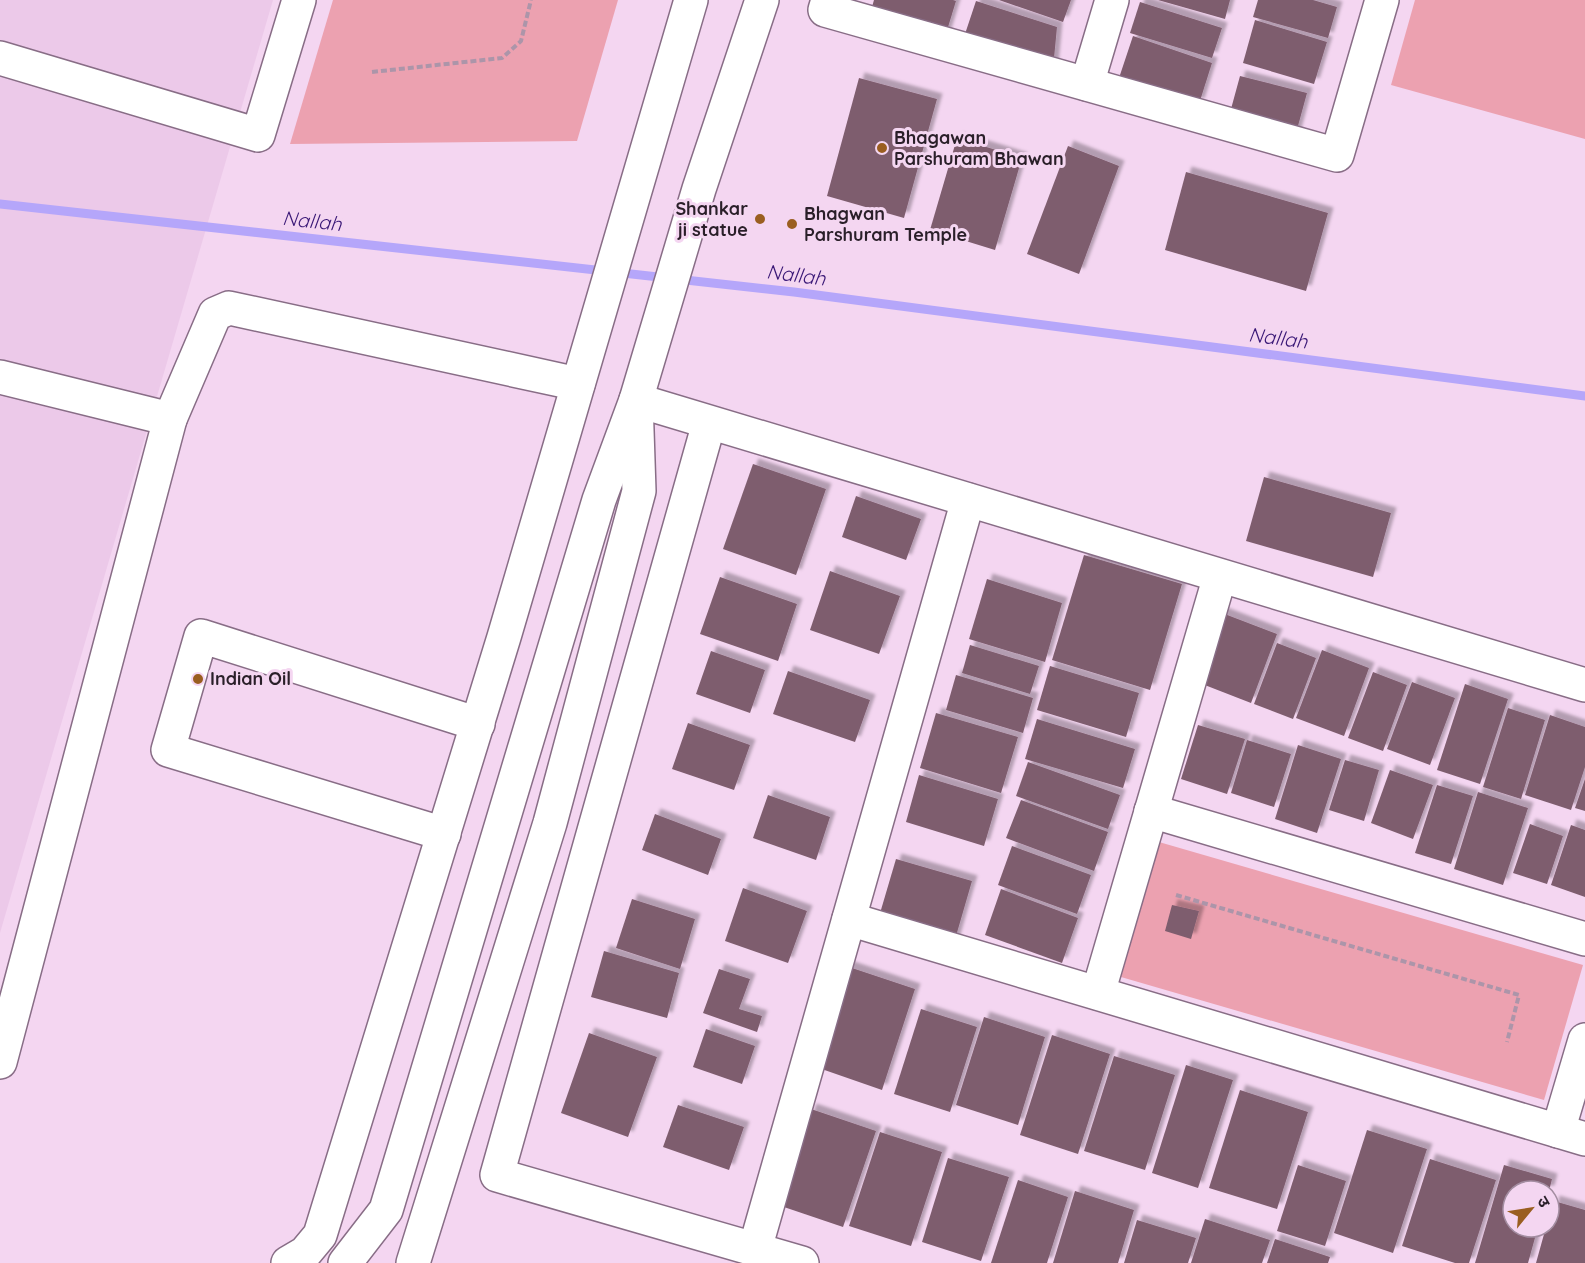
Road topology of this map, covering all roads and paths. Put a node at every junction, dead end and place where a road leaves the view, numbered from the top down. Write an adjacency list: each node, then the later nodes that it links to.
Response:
1 (298, 0): 8 (street)
2 (531, 0): 9 (path)
3 (691, 0): 12 (street)
4 (762, 0): 13 (street)
5 (828, 0): 10 (street)
6 (1112, 0): 10 (street)
7 (1382, 0): 10 (street)
8 (0, 58)
9 (372, 72)
10 (1087, 84)
11 (0, 377): 14 (street)
12 (578, 384): 14 (street); 19 (street)
13 (636, 400): 15 (street); 32 (street); 33 (street)
14 (170, 419): 28 (street)
15 (709, 423): 16 (street); 30 (street)
16 (968, 500): 17 (street); 23 (street)
17 (1220, 576): 18 (street); 20 (street)
18 (1585, 685)
19 (478, 724): 21 (street); 21 (street)
20 (1151, 811): 24 (street); 25 (street)
21 (444, 834): 31 (street)
22 (1176, 895): 27 (path)
23 (849, 919): 25 (street); 30 (street)
24 (1585, 939)
25 (1098, 993): 29 (street)
26 (1585, 1040): 29 (street)
27 (1507, 1042)
28 (0, 1062)
29 (1571, 1135)
30 (755, 1250): 34 (street)
31 (288, 1263)
32 (345, 1263)
33 (413, 1263)
34 (802, 1263)

